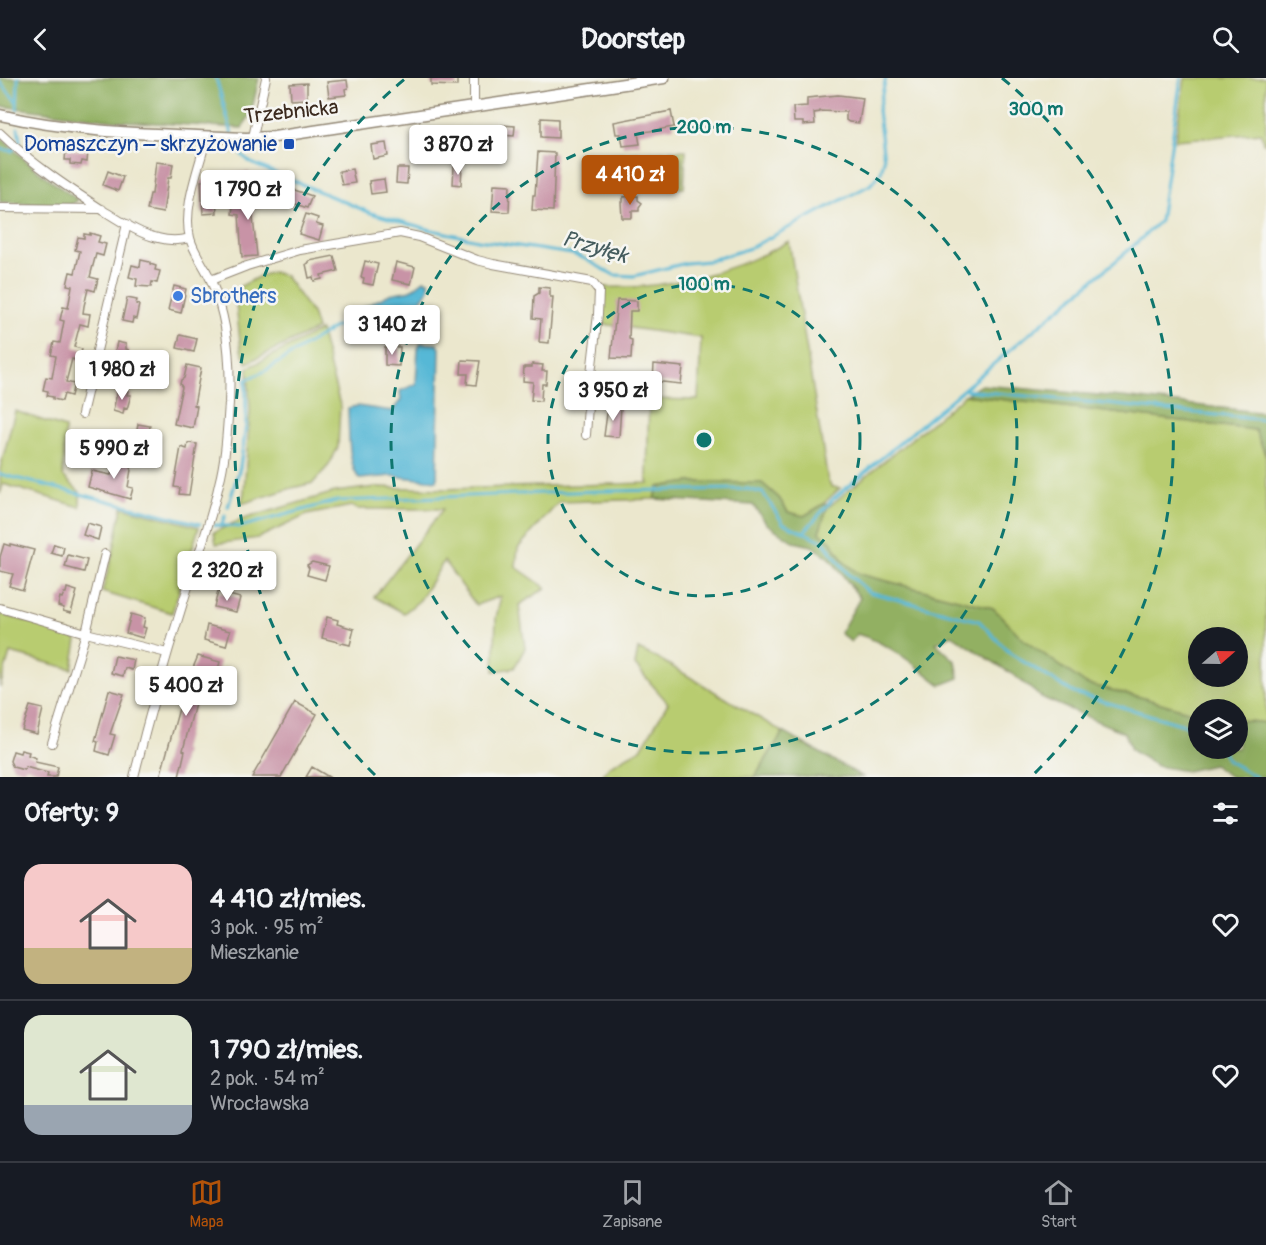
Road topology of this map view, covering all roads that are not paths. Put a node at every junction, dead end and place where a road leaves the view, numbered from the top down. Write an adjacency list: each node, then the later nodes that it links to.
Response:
1 (266, 78): 9 (street)
2 (474, 78): 5 (street)
3 (664, 78): 4 (street, Trzebnicka)
4 (608, 82): 5 (street, Trzebnicka)
5 (474, 107): 9 (street, Trzebnicka)
6 (0, 115): 8 (street, Trzebnicka)
7 (0, 133): 11 (street)
8 (207, 136): 9 (street, Trzebnicka); 13 (street)
9 (249, 138)
10 (0, 208): 11 (street)
11 (102, 209): 12 (street)
12 (127, 225): 13 (street); 17 (street)
13 (190, 238): 14 (street)
14 (211, 280): 15 (street); 22 (street)
15 (589, 392): 16 (street); 18 (street)
16 (643, 396)
17 (82, 414)
18 (586, 435)
19 (105, 554): 21 (street)
20 (0, 608): 21 (street)
21 (86, 633): 22 (street); 23 (street)
22 (167, 653): 24 (street)
23 (52, 743)
24 (134, 777)

